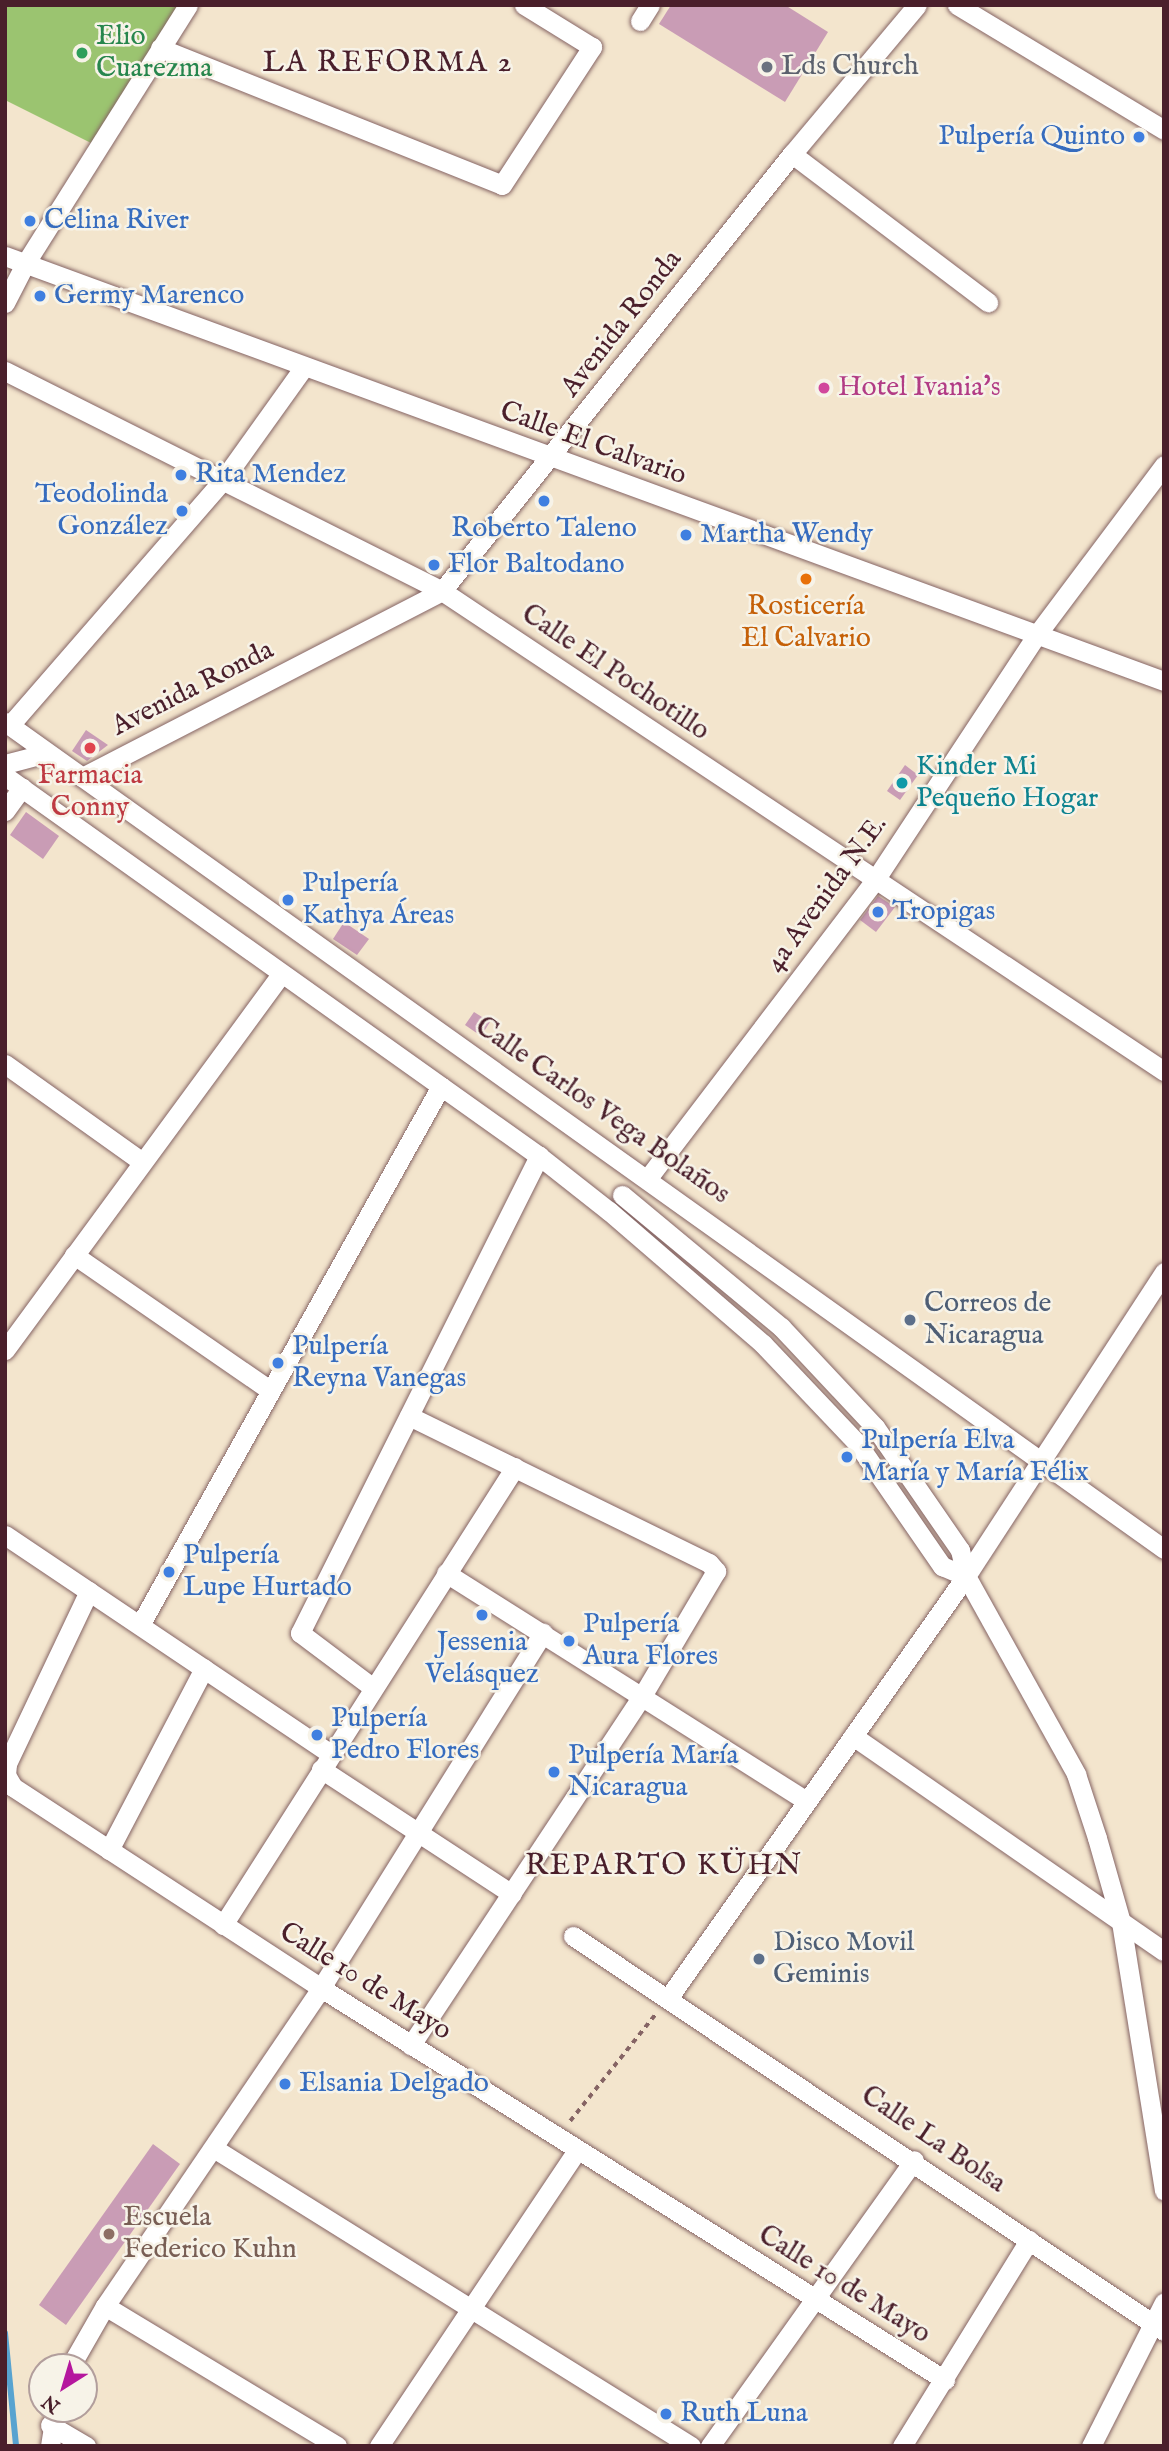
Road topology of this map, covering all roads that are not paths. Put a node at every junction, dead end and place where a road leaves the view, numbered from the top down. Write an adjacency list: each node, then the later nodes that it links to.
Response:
1 (188, 5): 5 (street)
2 (524, 5): 5 (street)
3 (918, 5): 7 (street, Avenida Ronda)
4 (957, 5): 6 (street)
5 (160, 48): 9 (street)
6 (1164, 130)
7 (792, 154): 10 (street); 14 (street, Avenida Ronda)
8 (5, 256): 9 (street, Calle El Calvario)
9 (25, 264): 11 (street); 12 (street, Calle El Calvario)
10 (988, 302)
11 (5, 303)
12 (304, 367): 14 (street, Calle El Calvario); 16 (street)
13 (5, 371): 16 (street, Calle El Pochotillo)
14 (552, 459): 17 (street, Avenida Ronda); 18 (street, Calle El Calvario)
15 (1164, 465): 18 (street, 4a Avenida N.E.)
16 (223, 480): 17 (street, Calle El Pochotillo); 20 (street)
17 (442, 591): 24 (street, Avenida Ronda); 27 (street, Calle El Pochotillo)
18 (1038, 633): 19 (street, Calle El Calvario); 27 (street, 4a Avenida N.E.)
19 (1164, 681)
20 (7, 724): 21 (street, Calle Carlos Vega Bolaños)
21 (47, 753): 22 (street); 24 (street, Calle Carlos Vega Bolaños)
22 (5, 764)
23 (5, 776): 25 (street)
24 (82, 778): 34 (street, Calle Carlos Vega Bolaños)
25 (22, 788): 26 (street); 28 (street)
26 (5, 811)
27 (875, 880): 30 (street, Calle El Pochotillo); 34 (street, 4a Avenida N.E.)
28 (281, 974): 31 (street); 33 (street)
29 (5, 1064): 33 (street)
30 (1164, 1071)
31 (441, 1086): 32 (street); 40 (street)
32 (539, 1156): 36 (street); 41 (street)
33 (141, 1161): 37 (street)
34 (643, 1175): 35 (street, 4a Avenida N.E.); 42 (street, Calle Carlos Vega Bolaños)
35 (622, 1195): 36 (street, 4a Avenida N.E.); 47 (street)
36 (609, 1211): 47 (street)
37 (74, 1255): 39 (street); 40 (street)
38 (1164, 1272): 42 (street)
39 (5, 1350)
40 (270, 1390): 49 (street)
41 (409, 1416): 43 (street); 52 (street)
42 (1042, 1459): 45 (street, Calle Carlos Vega Bolaños); 47 (street)
43 (515, 1466): 46 (street); 53 (street)
44 (5, 1535): 48 (street)
45 (1164, 1549)
46 (446, 1573): 50 (street); 52 (street)
47 (966, 1576): 54 (street); 60 (street)
48 (89, 1591): 49 (street); 58 (street, Calle 10 de Mayo)
49 (140, 1625): 51 (street)
50 (543, 1633): 53 (street); 57 (street)
51 (204, 1668): 55 (street); 58 (street)
52 (372, 1687): 55 (street)
53 (642, 1696): 56 (street); 59 (street)
54 (853, 1736): 56 (street); 60 (street)
55 (326, 1761): 57 (street); 61 (street)
56 (806, 1801): 65 (street)
57 (417, 1831): 59 (street); 64 (street)
58 (109, 1850): 61 (street, Calle 10 de Mayo)
59 (512, 1894): 66 (street)
60 (1121, 1922): 63 (street); 70 (street)
61 (223, 1925): 64 (street, Calle 10 de Mayo)
62 (573, 1936): 65 (street, Calle La Bolsa)
63 (1164, 1951)
64 (321, 1988): 66 (street, Calle 10 de Mayo); 67 (street)
65 (669, 1997): 69 (street, Calle La Bolsa)
66 (411, 2045): 68 (street, Calle 10 de Mayo)
67 (215, 2150): 74 (street); 75 (street)
68 (578, 2150): 72 (street, Calle 10 de Mayo); 75 (street)
69 (914, 2160): 71 (street, Calle La Bolsa); 72 (street)
70 (1164, 2191)
71 (1029, 2240): 76 (street, Calle La Bolsa); 78 (street)
72 (811, 2299): 78 (street, Calle 10 de Mayo); 86 (street)
73 (1164, 2302): 76 (street)
74 (105, 2306): 77 (street); 83 (street)
75 (469, 2307): 84 (street); 85 (street)
76 (1158, 2327): 88 (street)
77 (78, 2353)
78 (945, 2380): 87 (street)
79 (52, 2423): 81 (street)
80 (60, 2423): 82 (street)
81 (50, 2446)
82 (86, 2446)
83 (337, 2446)
84 (379, 2446)
85 (691, 2446)
86 (710, 2446)
87 (902, 2446)
88 (1091, 2446)

